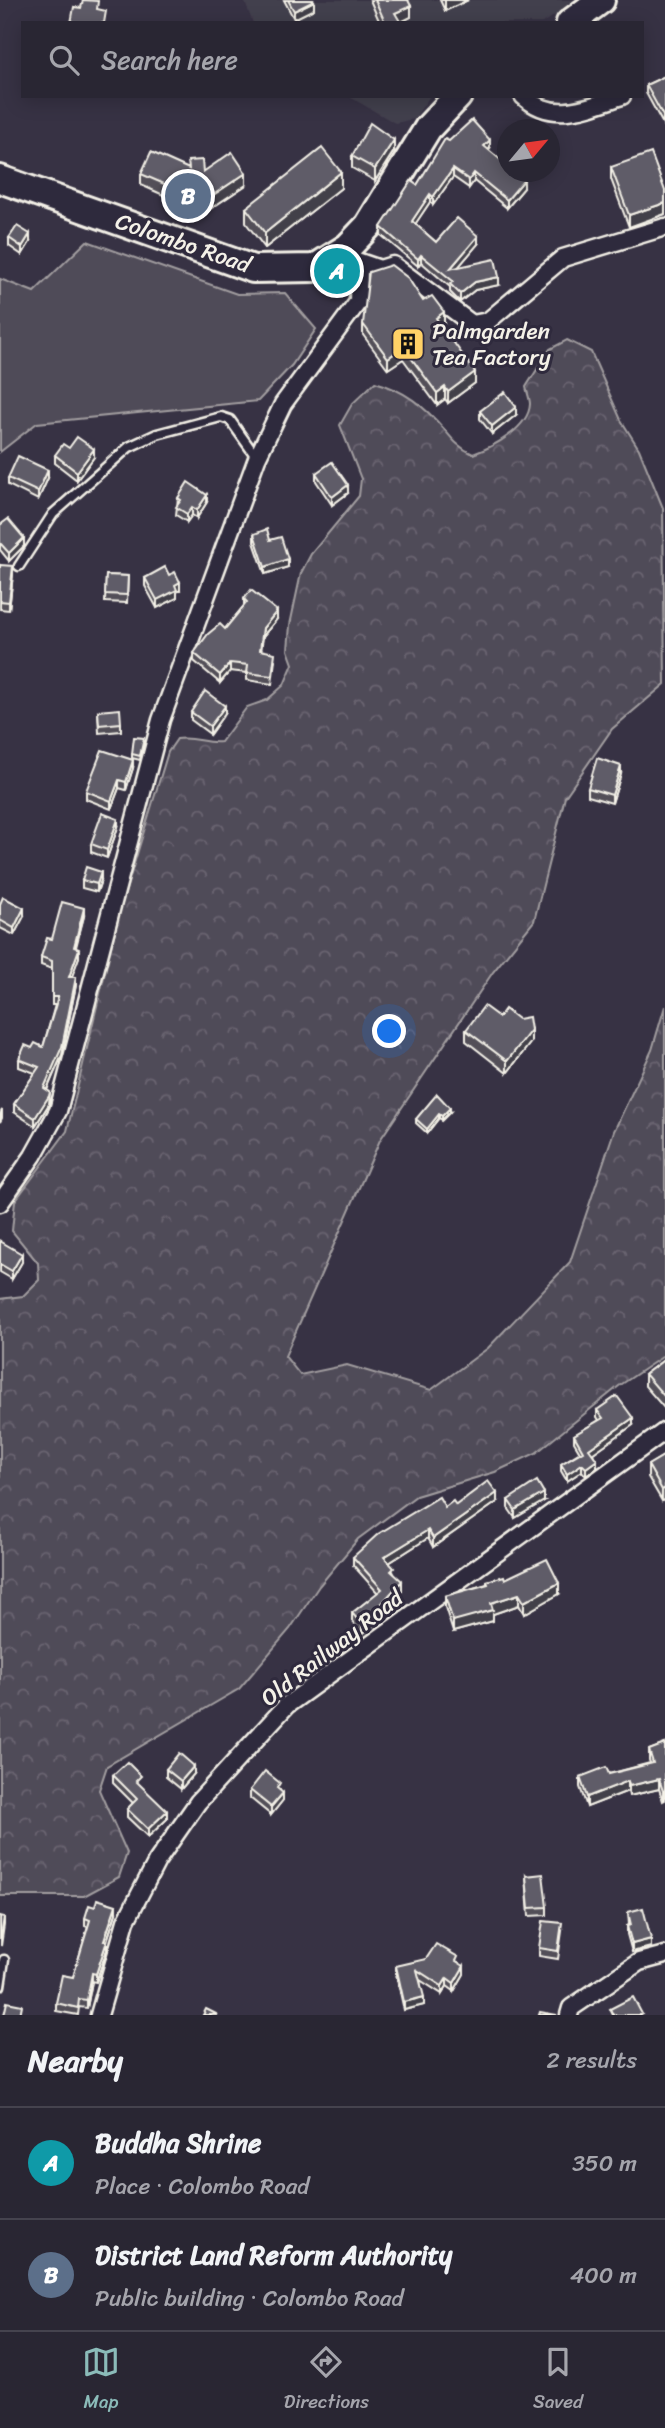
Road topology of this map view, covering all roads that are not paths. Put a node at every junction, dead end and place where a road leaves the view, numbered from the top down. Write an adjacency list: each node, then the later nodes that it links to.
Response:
1 (601, 0): 2 (highway)
2 (573, 21)
3 (455, 98): 8 (highway, Colombo Road)
4 (526, 98): 5 (street)
5 (616, 98)
6 (0, 178): 8 (highway, Colombo Road)
7 (665, 227): 8 (street)
8 (351, 253): 9 (street)
9 (257, 458): 10 (lane); 11 (street)
10 (19, 566)
11 (0, 1203)
12 (665, 1431): 16 (street, Old Railway Road)
13 (665, 1955): 17 (street)
14 (4, 1960): 15 (lane)
15 (0, 1986)
16 (99, 2015)
17 (569, 2015)

